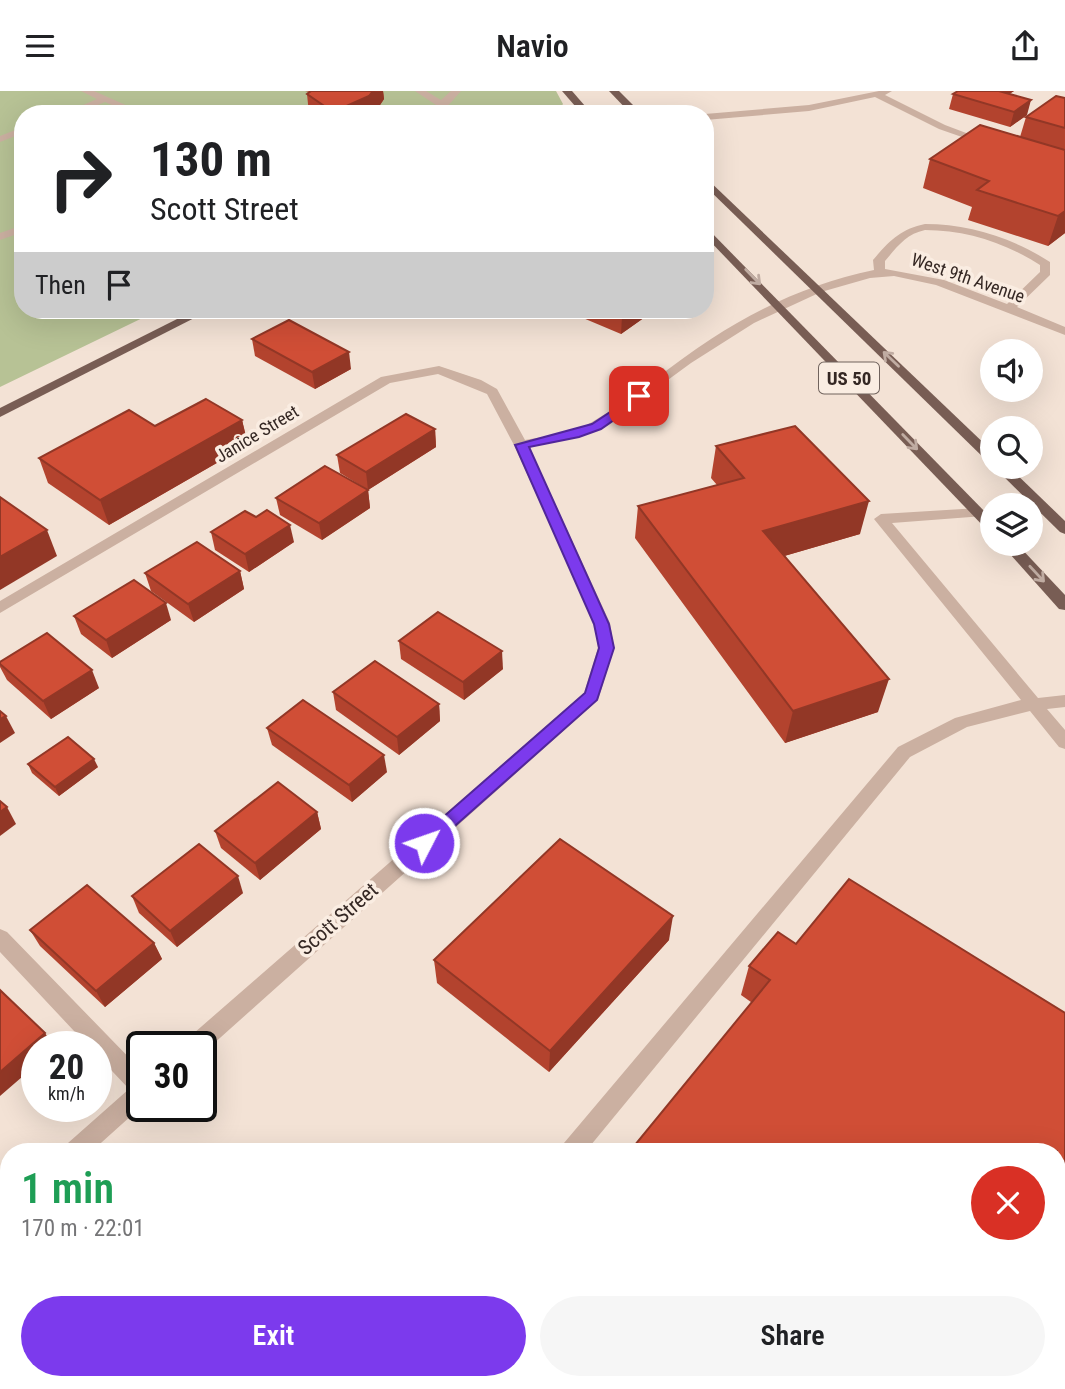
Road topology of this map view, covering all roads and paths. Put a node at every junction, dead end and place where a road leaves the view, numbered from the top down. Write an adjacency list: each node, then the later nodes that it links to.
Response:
1 (86, 91): 8 (street)
2 (420, 91): 11 (street)
3 (456, 91): 12 (street)
4 (567, 91): 13 (main road)
5 (614, 91): 14 (main road)
6 (891, 91): 7 (street)
7 (877, 95): 15 (street); 16 (street)
8 (105, 99): 9 (street); 10 (street)
9 (90, 105)
10 (119, 105)
11 (442, 105)
12 (445, 105)
13 (579, 105)
14 (628, 105)
15 (714, 116)
16 (1002, 148)
17 (714, 189): 20 (main road, US 50)
18 (714, 238): 21 (main road, US 50, one-way to 21)
19 (880, 273): 20 (street, West 9th Avenue); 22 (street, West 9th Avenue); 22 (street)
20 (816, 287): 21 (street, West 9th Avenue); 27 (main road, US 50, one-way to 20)
21 (780, 305): 26 (street); 29 (main road, US 50, one-way to 29)
22 (1007, 310): 24 (street, West 9th Avenue)
23 (186, 319): 25 (main road)
24 (1065, 331)
25 (0, 413)
26 (521, 445): 33 (street, Janice Street); 38 (street, Scott Street)
27 (980, 446)
28 (1013, 479): 30 (main road)
29 (979, 513): 35 (street)
30 (1065, 529)
31 (1019, 556): 32 (main road, one-way to 32)
32 (1065, 604)
33 (0, 608)
34 (1065, 701): 35 (street)
35 (1033, 703): 36 (street); 42 (street)
36 (1065, 742)
37 (0, 938): 39 (street)
38 (212, 1031)
39 (126, 1073)
40 (126, 1105): 41 (street)
41 (85, 1143)
42 (579, 1143)

